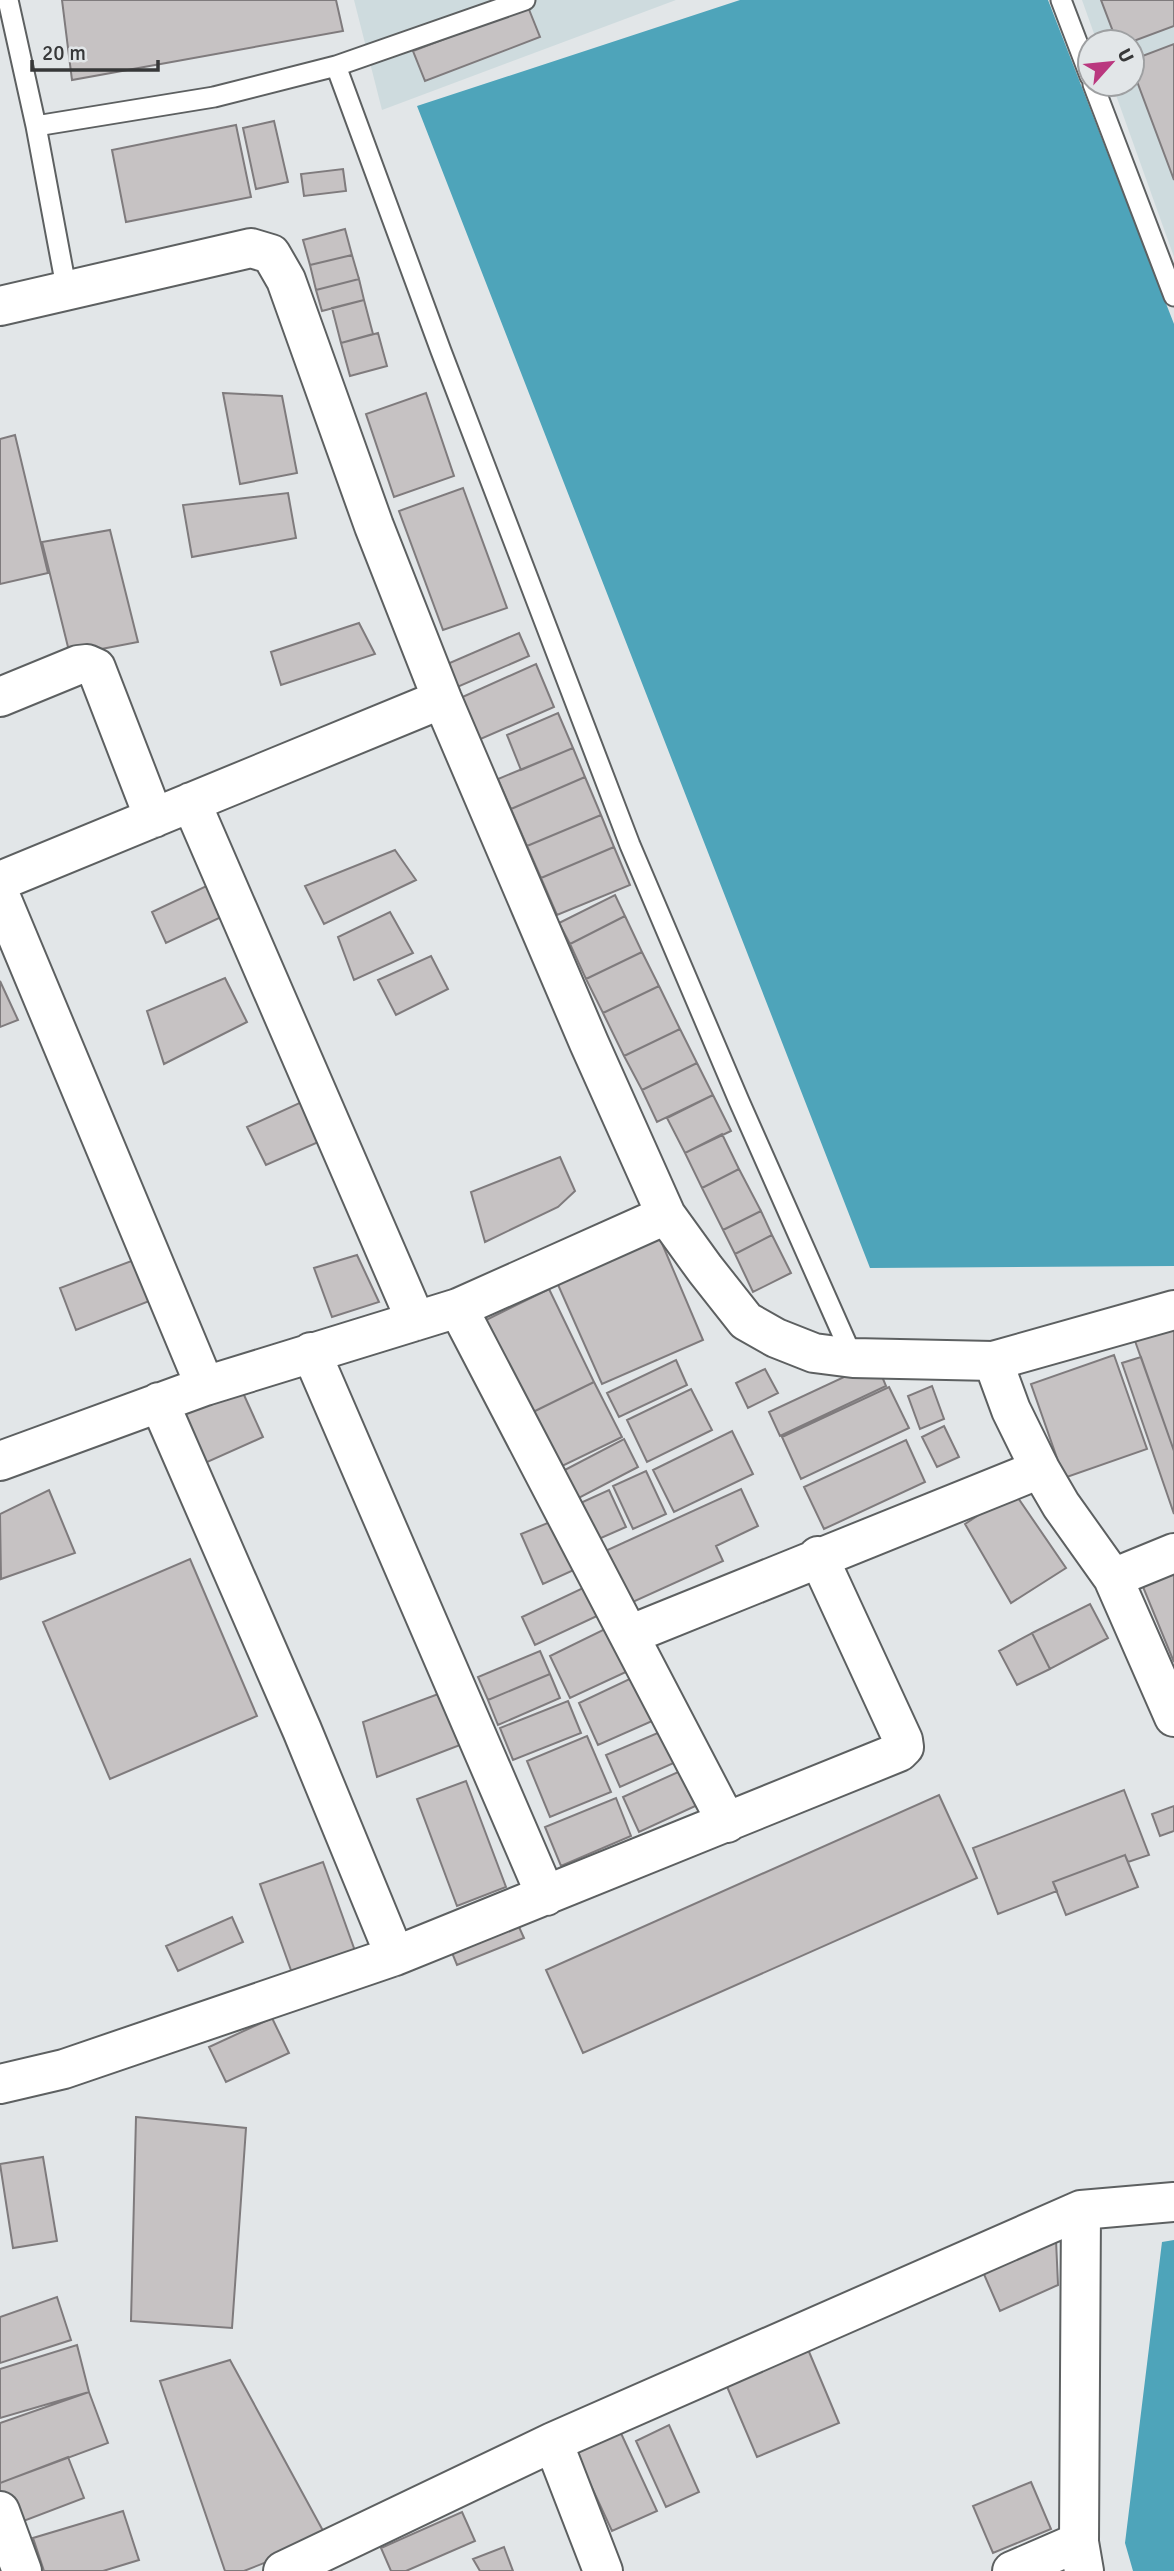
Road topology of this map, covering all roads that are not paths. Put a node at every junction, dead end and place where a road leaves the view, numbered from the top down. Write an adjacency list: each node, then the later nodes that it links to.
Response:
1 (8, 0): 4 (lane)
2 (525, 0): 6 (lane)
3 (1061, 0): 5 (lane)
4 (6, 23): 8 (lane)
5 (1076, 39)
6 (336, 66): 8 (lane); 23 (lane)
7 (1098, 98): 10 (lane)
8 (36, 126): 9 (lane)
9 (66, 292): 11 (street); 13 (street)
10 (1174, 296)
11 (0, 306)
12 (0, 697): 15 (street)
13 (442, 699): 14 (street); 18 (street)
14 (191, 803): 15 (street); 21 (street)
15 (154, 818): 16 (street)
16 (0, 881)
17 (0, 895): 25 (street)
18 (666, 1215): 19 (street); 23 (street)
19 (458, 1308): 21 (street); 32 (street)
20 (1174, 1310): 24 (street)
21 (416, 1321): 22 (street)
22 (311, 1352): 25 (street); 35 (street)
23 (853, 1359): 24 (street)
24 (993, 1362): 28 (street)
25 (205, 1386): 26 (street)
26 (159, 1402): 27 (street); 36 (street)
27 (2, 1454)
28 (1040, 1468): 30 (street); 31 (street)
29 (1174, 1553): 31 (street)
30 (818, 1556): 32 (street); 34 (street)
31 (1113, 1578): 33 (street)
32 (629, 1635): 34 (street)
33 (1174, 1717)
34 (727, 1823): 35 (street)
35 (546, 1895): 36 (street)
36 (395, 1956): 37 (street)
37 (0, 2084)
38 (1174, 2202): 39 (street)
39 (1081, 2210): 40 (street); 42 (street)
40 (552, 2442): 44 (street); 45 (street)
41 (0, 2511): 43 (street)
42 (1082, 2557): 46 (street)
43 (22, 2571)
44 (283, 2571)
45 (603, 2571)
46 (1012, 2571)

